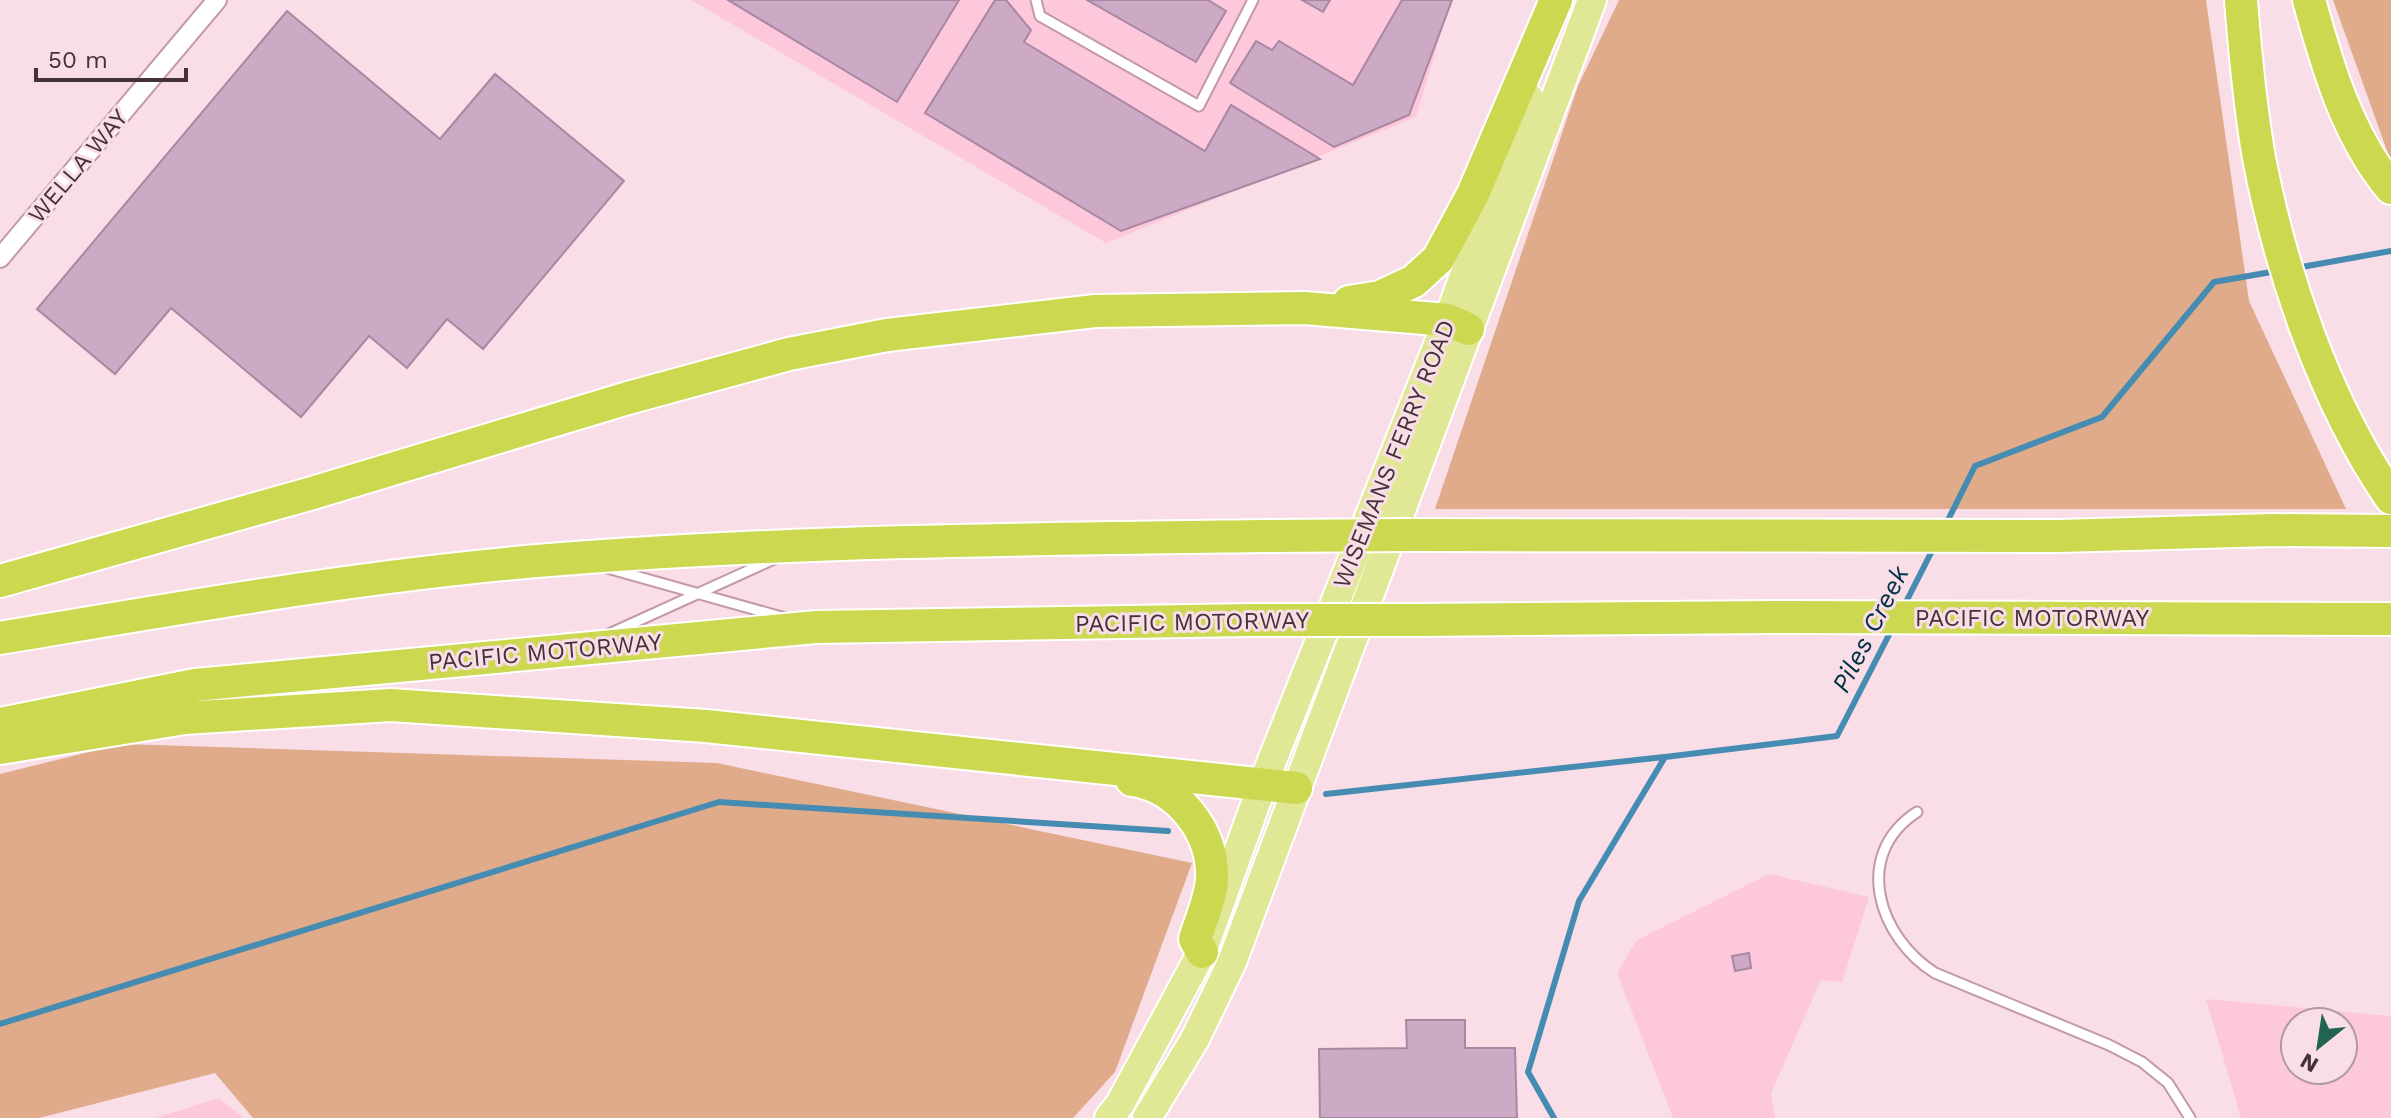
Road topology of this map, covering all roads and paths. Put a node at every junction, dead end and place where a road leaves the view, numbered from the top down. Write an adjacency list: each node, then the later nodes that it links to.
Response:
1 (217, 0): 10 (street, WELLA WAY)
2 (1036, 0): 3 (lane)
3 (1253, 0)
4 (1556, 0): 11 (highway)
5 (1565, 0): 12 (main road, WISEMANS FERRY ROAD)
6 (1592, 0): 12 (main road, WISEMANS FERRY ROAD)
7 (2241, 0): 13 (highway)
8 (2309, 0): 9 (highway)
9 (2385, 180)
10 (0, 258)
11 (1304, 308): 12 (highway); 17 (highway)
12 (1458, 324): 26 (main road, WISEMANS FERRY ROAD); 27 (main road, WISEMANS FERRY ROAD)
13 (2391, 498)
14 (2391, 531): 15 (highway, bridge)
15 (808, 544): 16 (highway); 18 (lane)
16 (573, 558): 18 (lane); 21 (highway)
17 (0, 581)
18 (697, 594): 20 (lane); 22 (lane)
19 (2388, 619): 20 (highway, PACIFIC MOTORWAY, bridge)
20 (816, 627): 22 (highway, PACIFIC MOTORWAY)
21 (0, 638)
22 (573, 650): 23 (highway, PACIFIC MOTORWAY)
23 (0, 724)
24 (0, 748): 25 (highway)
25 (1068, 764): 26 (highway); 29 (highway)
26 (1263, 783): 27 (highway); 29 (main road, WISEMANS FERRY ROAD)
27 (1296, 788): 31 (main road, WISEMANS FERRY ROAD)
28 (1917, 812): 32 (lane)
29 (1202, 952): 30 (main road, WISEMANS FERRY ROAD)
30 (1109, 1118)
31 (1147, 1118)
32 (2190, 1118)

